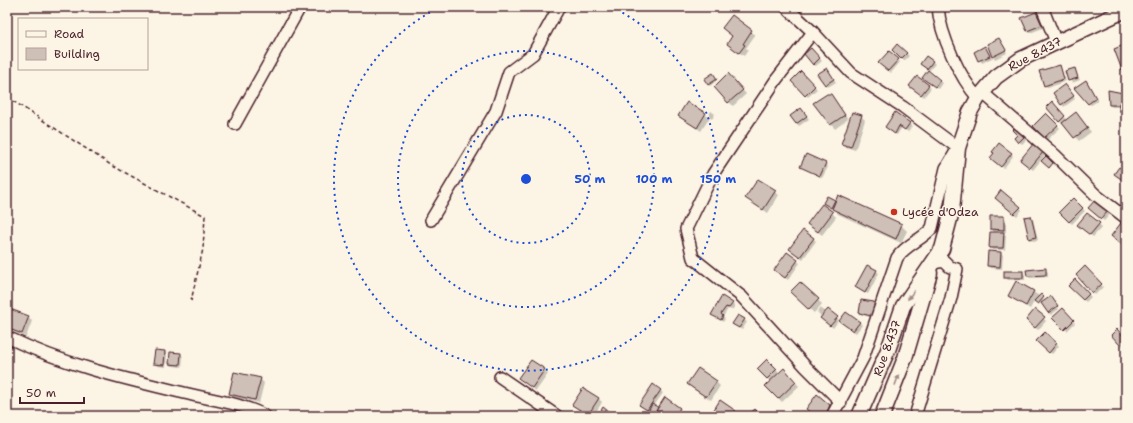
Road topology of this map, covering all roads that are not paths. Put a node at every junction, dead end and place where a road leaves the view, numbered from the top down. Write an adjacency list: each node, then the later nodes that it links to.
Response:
1 (300, 7): 10 (street)
2 (559, 7): 13 (street)
3 (786, 7): 7 (street)
4 (938, 7): 9 (street)
5 (1042, 7): 8 (street)
6 (1126, 10): 8 (main road, Rue 8.437)
7 (813, 32): 11 (street); 17 (street)
8 (1056, 42): 9 (main road, Rue 8.437)
9 (981, 96): 11 (main road, Rue 8.437); 12 (street)
10 (235, 124)
11 (958, 148): 14 (main road, Rue 8.437); 17 (street)
12 (1126, 218)
13 (431, 220)
14 (933, 263): 18 (street); 22 (main road, Rue 8.437, one-way to 22); 23 (main road, Rue 8.437, one-way to 14)
15 (7, 337): 19 (street)
16 (500, 377): 20 (street)
17 (841, 402): 21 (street)
18 (917, 415)
19 (265, 416)
20 (557, 416)
21 (832, 416)
22 (859, 416)
23 (882, 416)

